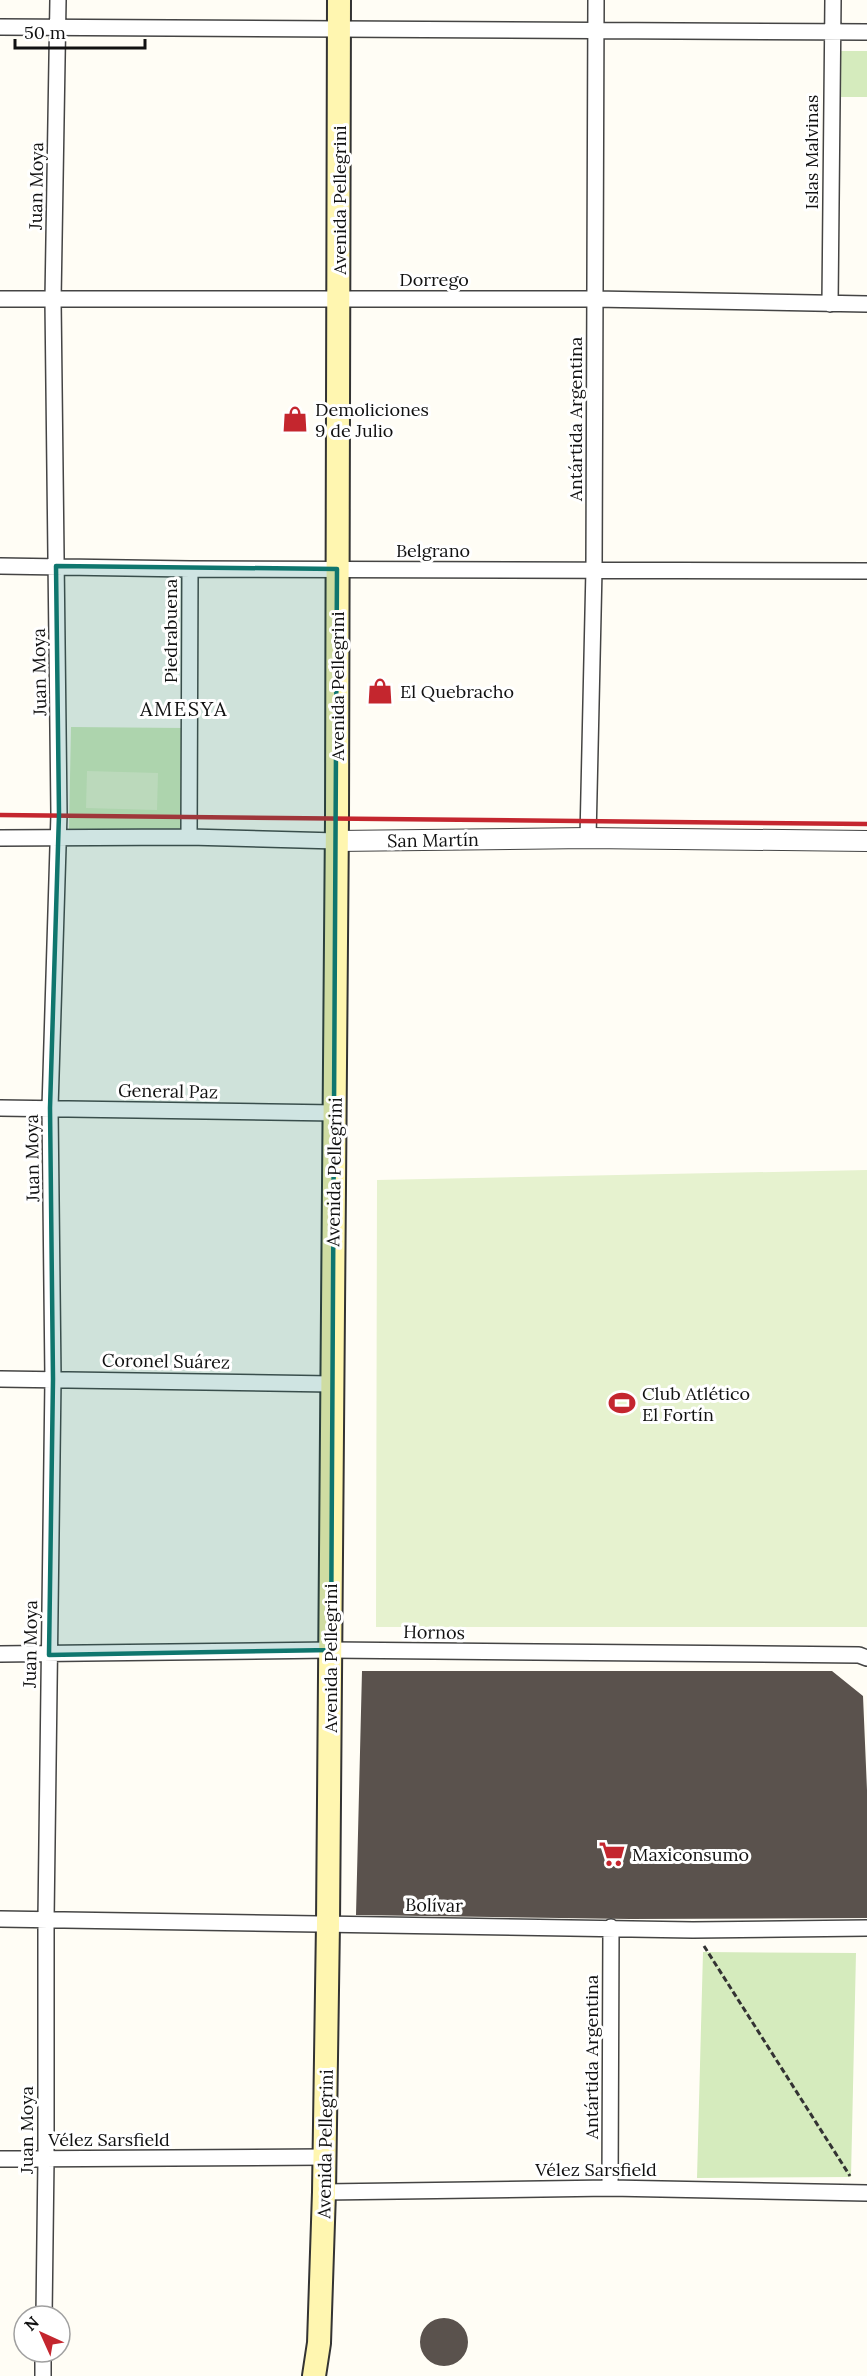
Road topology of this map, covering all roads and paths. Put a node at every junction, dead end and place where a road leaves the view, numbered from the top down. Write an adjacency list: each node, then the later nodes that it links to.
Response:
1 (58, 0): 6 (street, Juan Moya)
2 (339, 0): 7 (main road, Avenida Pellegrini)
3 (596, 0): 8 (street, Antártida Argentina)
4 (832, 0): 9 (street, Islas Malvinas)
5 (0, 27): 6 (street)
6 (58, 27): 7 (street); 14 (street, Juan Moya)
7 (339, 28): 8 (street); 12 (main road, Avenida Pellegrini)
8 (596, 30): 9 (street); 13 (street, Antártida Argentina)
9 (832, 32): 10 (street); 15 (street, Islas Malvinas)
10 (867, 32)
11 (0, 299): 14 (street, Dorrego)
12 (338, 299): 13 (street, Dorrego); 14 (street, Dorrego); 20 (main road, Avenida Pellegrini)
13 (594, 299): 15 (street, Dorrego); 21 (street, Antártida Argentina)
14 (53, 300): 18 (street, Juan Moya)
15 (830, 304): 16 (street, Dorrego)
16 (867, 304)
17 (0, 566): 18 (street, Belgrano)
18 (56, 566): 19 (street, Belgrano); 25 (street, Juan Moya)
19 (190, 569): 20 (street, Belgrano); 23 (street, Piedrabuena)
20 (337, 569): 21 (street, Belgrano); 27 (main road, Avenida Pellegrini)
21 (594, 569): 22 (street, Belgrano); 26 (street, Antártida Argentina)
22 (867, 571)
23 (189, 837): 25 (street, San Martín); 27 (street, San Martín)
24 (0, 838): 25 (street, San Martín)
25 (58, 838): 30 (street, Juan Moya)
26 (588, 838): 27 (street, San Martín); 28 (street, San Martín)
27 (337, 841): 31 (main road, Avenida Pellegrini)
28 (867, 841)
29 (0, 1108): 30 (street, General Paz)
30 (51, 1108): 31 (street, General Paz); 33 (street, Juan Moya)
31 (335, 1113): 34 (main road, Avenida Pellegrini)
32 (0, 1378): 33 (street, Coronel Suárez)
33 (53, 1379): 34 (street, Coronel Suárez); 37 (street, Juan Moya)
34 (331, 1384): 35 (main road, Avenida Pellegrini)
35 (331, 1650): 37 (street, Hornos); 38 (street, Hornos); 41 (main road, Avenida Pellegrini)
36 (0, 1654): 37 (street, Hornos)
37 (49, 1655): 40 (street, Juan Moya)
38 (867, 1658)
39 (0, 1919): 40 (street, Bolívar)
40 (46, 1920): 41 (street, Bolívar); 47 (street, Juan Moya)
41 (328, 1923): 42 (street, Bolívar); 45 (main road, Avenida Pellegrini)
42 (611, 1927): 44 (street, Bolívar); 48 (street, Antártida Argentina)
43 (867, 1928): 44 (street, Bolívar)
44 (693, 1929): 50 (path)
45 (326, 2157): 47 (street, Vélez Sarsfield); 49 (main road, Avenida Pellegrini)
46 (0, 2159): 47 (street, Vélez Sarsfield)
47 (46, 2159): 51 (street, Juan Moya)
48 (610, 2188): 49 (street, Vélez Sarsfield); 50 (street, Vélez Sarsfield)
49 (324, 2192): 52 (main road, Avenida Pellegrini)
50 (864, 2193)
51 (44, 2304)
52 (319, 2343): 53 (main road, Avenida Pellegrini); 54 (main road, Avenida Pellegrini)
53 (314, 2376)
54 (324, 2376)

